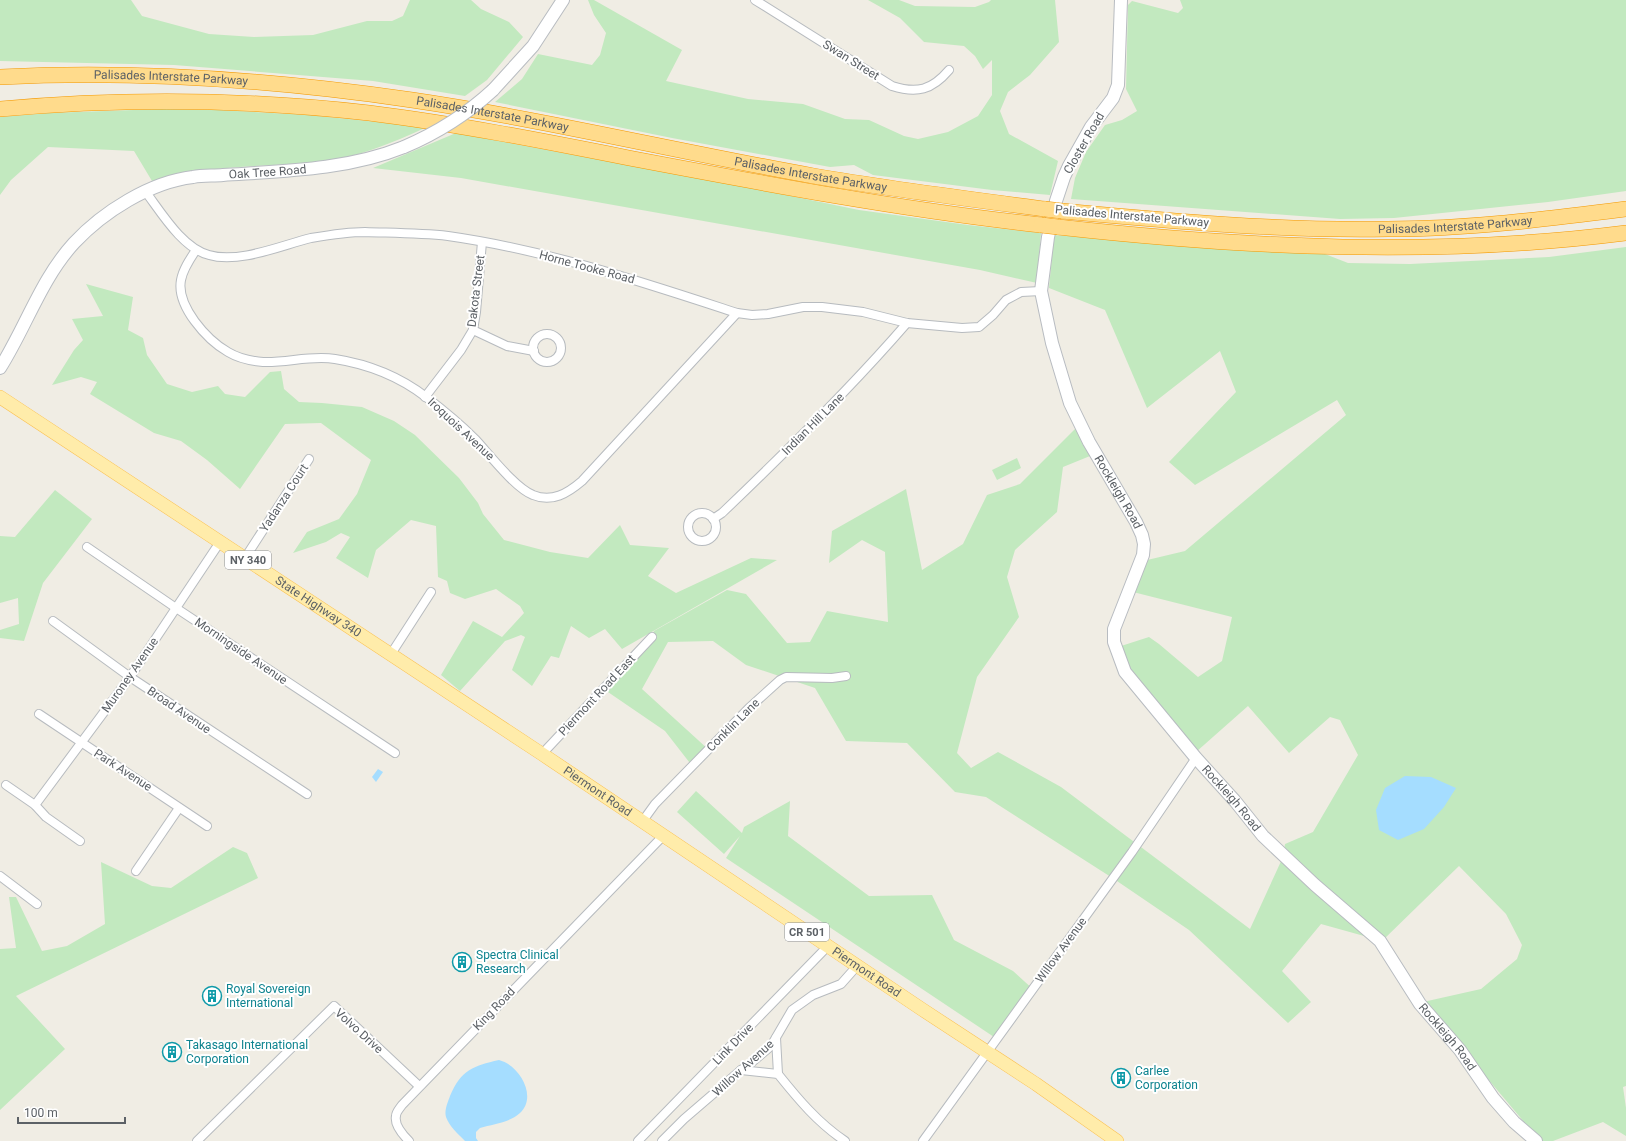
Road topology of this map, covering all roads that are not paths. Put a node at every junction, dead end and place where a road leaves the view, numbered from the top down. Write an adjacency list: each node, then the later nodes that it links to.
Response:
1 (563, 0): 7 (street, Oak Tree Road, bridge)
2 (755, 0): 4 (street, Swan Street)
3 (1121, 0): 12 (street, Closter Road)
4 (949, 70)
5 (0, 77): 8 (highway, Palisades Interstate Parkway, bridge)
6 (0, 109): 9 (highway, Palisades Interstate Parkway, bridge)
7 (145, 191): 11 (street, Horne Tooke Road); 17 (street, Oak Tree Road)
8 (1626, 209)
9 (1626, 233)
10 (482, 242): 11 (street, Horne Tooke Road); 13 (street, Horne Tooke Road); 15 (street, Dakota Street)
11 (196, 250): 18 (street, Iroquois Avenue)
12 (1041, 291): 14 (street, Horne Tooke Road); 20 (street, Closter Road)
13 (737, 313): 14 (street, Horne Tooke Road); 18 (street, Iroquois Avenue)
14 (907, 323): 22 (street, Indian Hill Lane)
15 (473, 330): 16 (street); 18 (street, Dakota Street)
16 (534, 351)
17 (0, 368)
18 (426, 396)
19 (0, 397): 23 (main road, State Highway 340 / NY 340)
20 (1070, 403): 38 (street, Rockleigh Road)
21 (309, 459): 25 (street, Yadanza Court)
22 (713, 519)
23 (220, 542): 25 (main road, State Highway 340 / NY 340); 27 (street, Muroney Avenue)
24 (87, 547): 27 (street, Morningside Avenue)
25 (245, 558): 30 (main road, State Highway 340 / NY 340)
26 (431, 592): 30 (street)
27 (176, 608): 32 (street, Muroney Avenue); 36 (street, Morningside Avenue)
28 (53, 621): 32 (street, Broad Avenue)
29 (652, 637): 37 (street, Piermont Road East)
30 (391, 654): 34 (main road, State Highway 340 / NY 340)
31 (846, 676): 43 (street, Conklin Lane)
32 (130, 677): 35 (street, Muroney Avenue); 40 (street, Broad Avenue)
33 (39, 714): 35 (street, Park Avenue)
34 (496, 723): 37 (main road, Piermont Road / CR 501)
35 (81, 743): 41 (street, Muroney Avenue); 42 (street, Park Avenue)
36 (395, 753)
37 (542, 754): 43 (main road, Piermont Road / CR 501)
38 (1196, 758): 53 (street, Willow Avenue); 64 (street, Rockleigh Road)
39 (6, 785): 41 (street)
40 (307, 794)
41 (35, 805): 46 (street)
42 (179, 808): 44 (street, Park Avenue); 47 (street)
43 (642, 822): 45 (main road, Piermont Road / CR 501)
44 (207, 826)
45 (663, 836): 50 (main road, Piermont Road / CR 501); 56 (street, King Road)
46 (80, 841)
47 (136, 871)
48 (0, 876): 49 (street)
49 (37, 904)
50 (828, 946): 51 (main road, Piermont Road / CR 501); 59 (street, Link Drive)
51 (857, 966): 52 (street, Willow Avenue); 53 (main road, Piermont Road / CR 501)
52 (776, 1038): 54 (street, Willow Avenue); 55 (street)
53 (987, 1052): 62 (street, Willow Avenue); 63 (main road, Piermont Road / CR 501)
54 (741, 1070): 55 (street); 60 (street, Willow Avenue)
55 (778, 1074): 61 (street)
56 (420, 1086): 57 (street, Volvo Drive); 58 (street, King Road)
57 (197, 1141)
58 (409, 1141)
59 (638, 1141)
60 (662, 1141)
61 (845, 1141)
62 (923, 1141)
63 (1117, 1141)
64 (1536, 1141)

